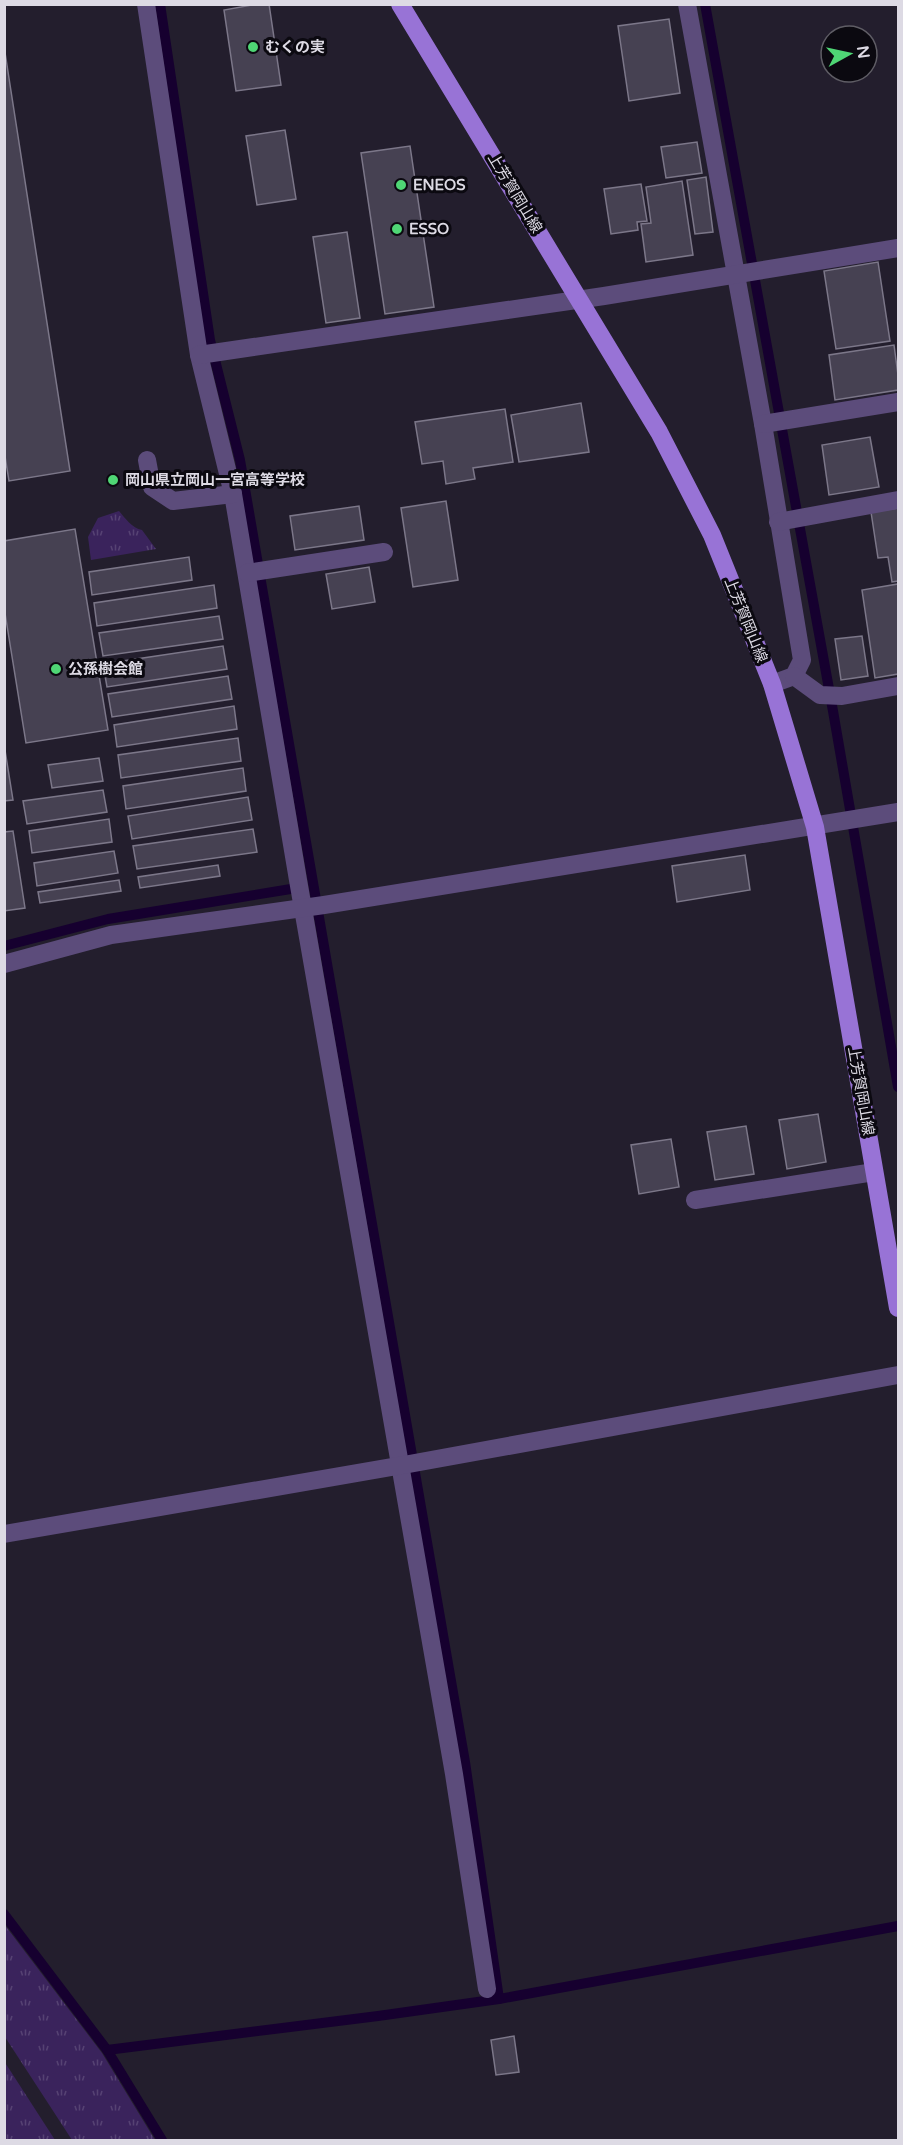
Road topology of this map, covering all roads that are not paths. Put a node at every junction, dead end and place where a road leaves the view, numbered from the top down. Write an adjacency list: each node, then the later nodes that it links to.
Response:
1 (146, 4): 7 (street)
2 (400, 4): 6 (main road, 上芳賀岡山線)
3 (687, 4): 5 (street)
4 (898, 248): 5 (street)
5 (749, 273): 6 (street); 9 (street)
6 (579, 300): 7 (street); 17 (main road, 上芳賀岡山線)
7 (210, 353): 11 (street)
8 (898, 402): 9 (street)
9 (777, 422): 13 (street)
10 (147, 460): 11 (street)
11 (234, 494): 15 (street)
12 (898, 500): 13 (street)
13 (793, 519): 16 (street)
14 (384, 552): 15 (street)
15 (247, 573): 21 (street)
16 (794, 676): 17 (street); 18 (street)
17 (772, 684): 20 (main road, 上芳賀岡山線)
18 (898, 686)
19 (898, 812): 20 (street)
20 (815, 826): 21 (street); 23 (main road, 上芳賀岡山線)
21 (307, 899): 22 (street); 27 (street)
22 (4, 964)
23 (874, 1172): 24 (street); 25 (main road, 上芳賀岡山線)
24 (695, 1200)
25 (898, 1308)
26 (898, 1374): 27 (street)
27 (410, 1464): 28 (street); 29 (street)
28 (4, 1534)
29 (488, 1989)

